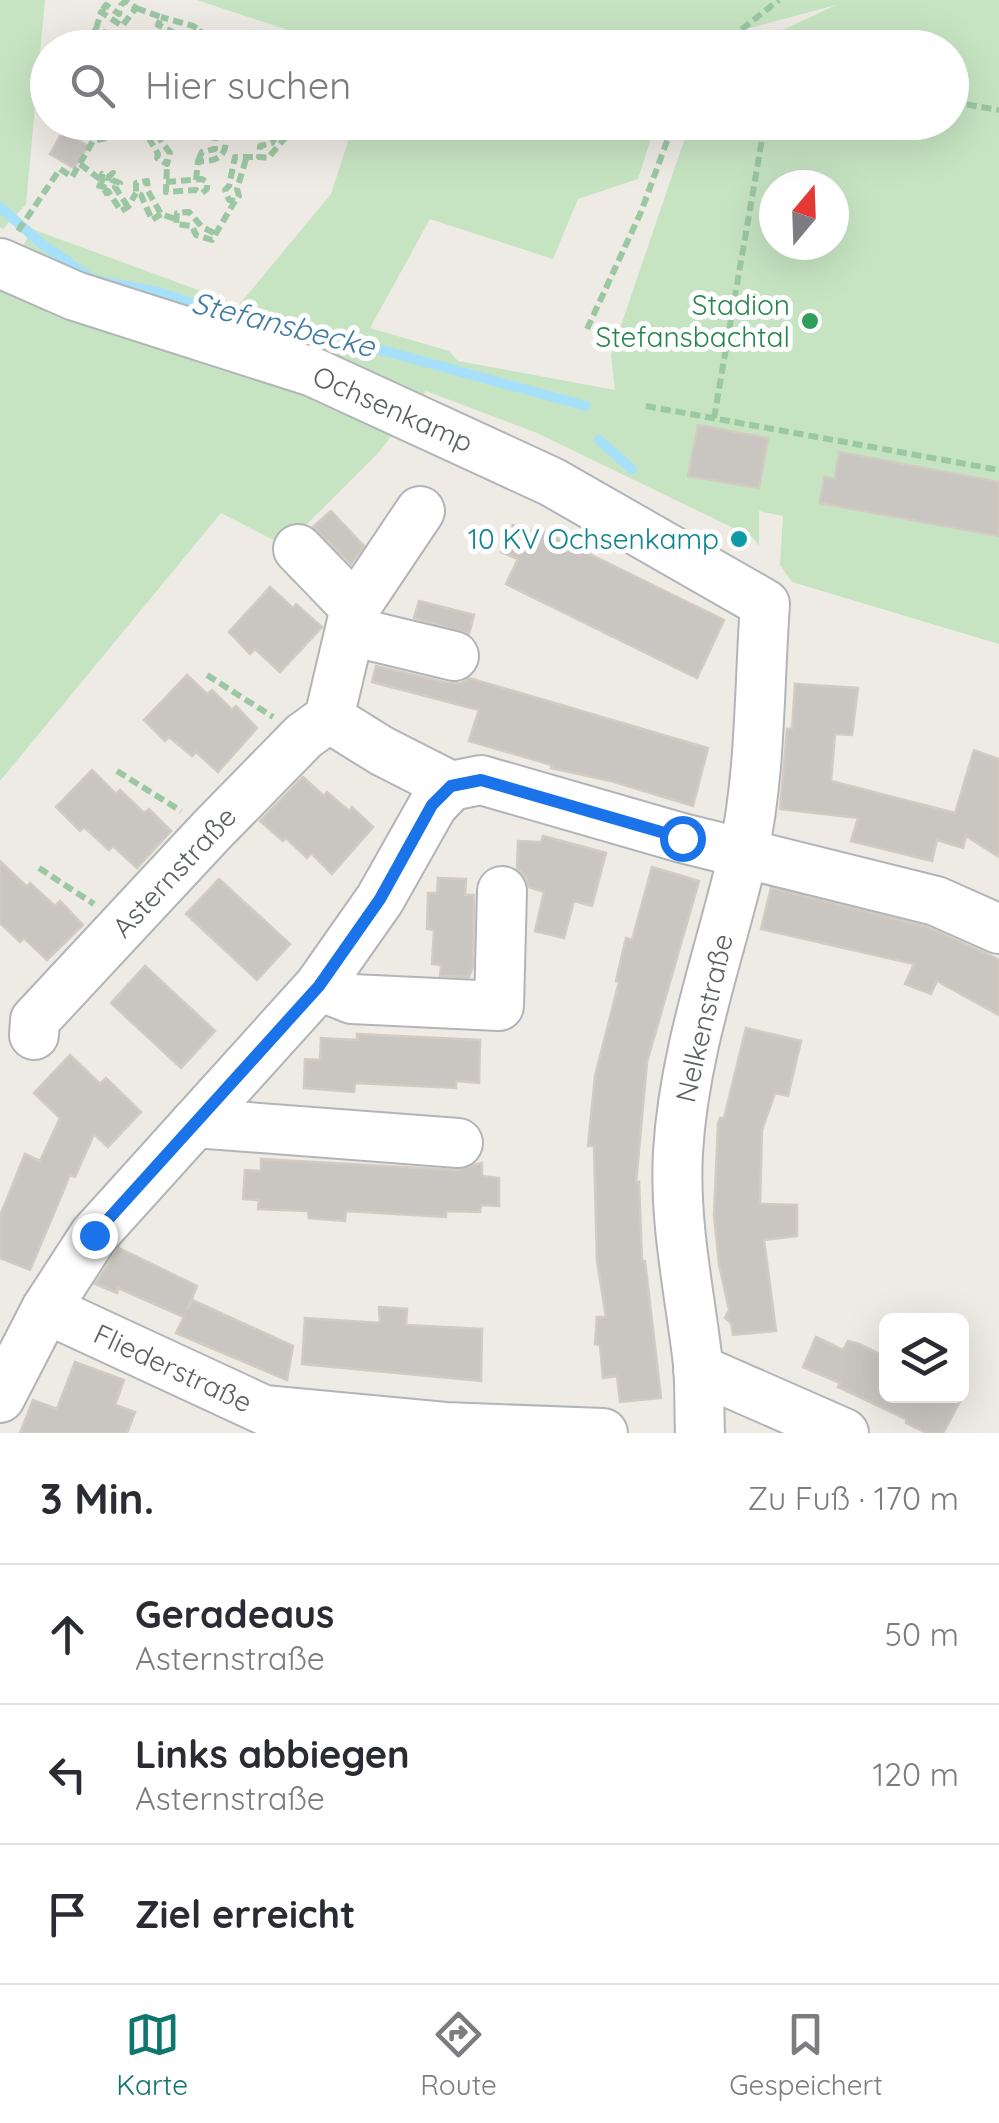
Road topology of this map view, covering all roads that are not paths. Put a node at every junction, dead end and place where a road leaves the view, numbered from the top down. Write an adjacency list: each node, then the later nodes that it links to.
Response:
1 (10, 254): 4 (street, Ochsenkamp)
2 (420, 510): 5 (street)
3 (298, 549): 5 (street)
4 (765, 604): 9 (street, Nelkenstraße)
5 (353, 619): 6 (street); 7 (street)
6 (454, 656)
7 (316, 727): 8 (street); 13 (street, Asternstraße)
8 (451, 786): 9 (street); 12 (street)
9 (743, 852): 11 (street); 17 (street, Nelkenstraße)
10 (502, 891): 12 (street)
11 (999, 929)
12 (319, 986): 14 (street)
13 (34, 1036)
14 (195, 1124): 15 (street); 16 (street)
15 (458, 1143)
16 (46, 1309): 18 (street); 19 (street, Fliederstraße)
17 (698, 1369): 21 (street, Nelkenstraße); 22 (street)
18 (0, 1398)
19 (319, 1424): 20 (street, Fliederstraße)
20 (603, 1433)
21 (700, 1433)
22 (844, 1433)

